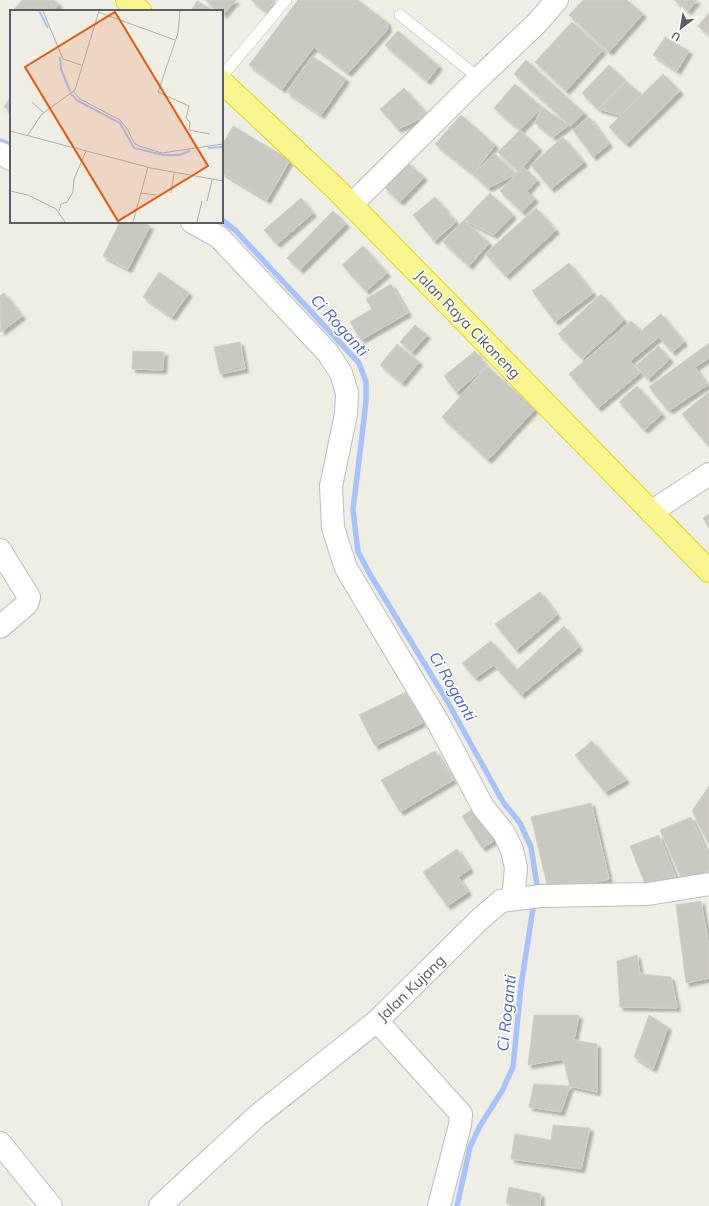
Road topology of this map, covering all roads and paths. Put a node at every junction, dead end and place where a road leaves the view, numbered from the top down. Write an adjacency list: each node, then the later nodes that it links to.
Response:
1 (127, 0): 4 (highway)
2 (286, 0): 6 (lane)
3 (557, 0): 7 (street)
4 (139, 10)
5 (400, 15): 7 (lane)
6 (223, 75)
7 (479, 78): 11 (street)
8 (223, 83): 11 (highway, Jalan Raya Cikoneng)
9 (0, 153): 10 (street)
10 (10, 158)
11 (351, 205): 14 (highway, Jalan Raya Cikoneng)
12 (194, 223): 19 (street)
13 (709, 474): 14 (street)
14 (651, 512): 16 (highway, Jalan Raya Cikoneng)
15 (0, 550): 17 (street)
16 (709, 571)
17 (0, 627)
18 (709, 884): 19 (street, Jalan Kujang)
19 (513, 899): 20 (street, Jalan Kujang)
20 (377, 1021): 23 (street, Jalan Kujang); 24 (street)
21 (0, 1143): 22 (street)
22 (52, 1206)
23 (160, 1206)
24 (439, 1206)

